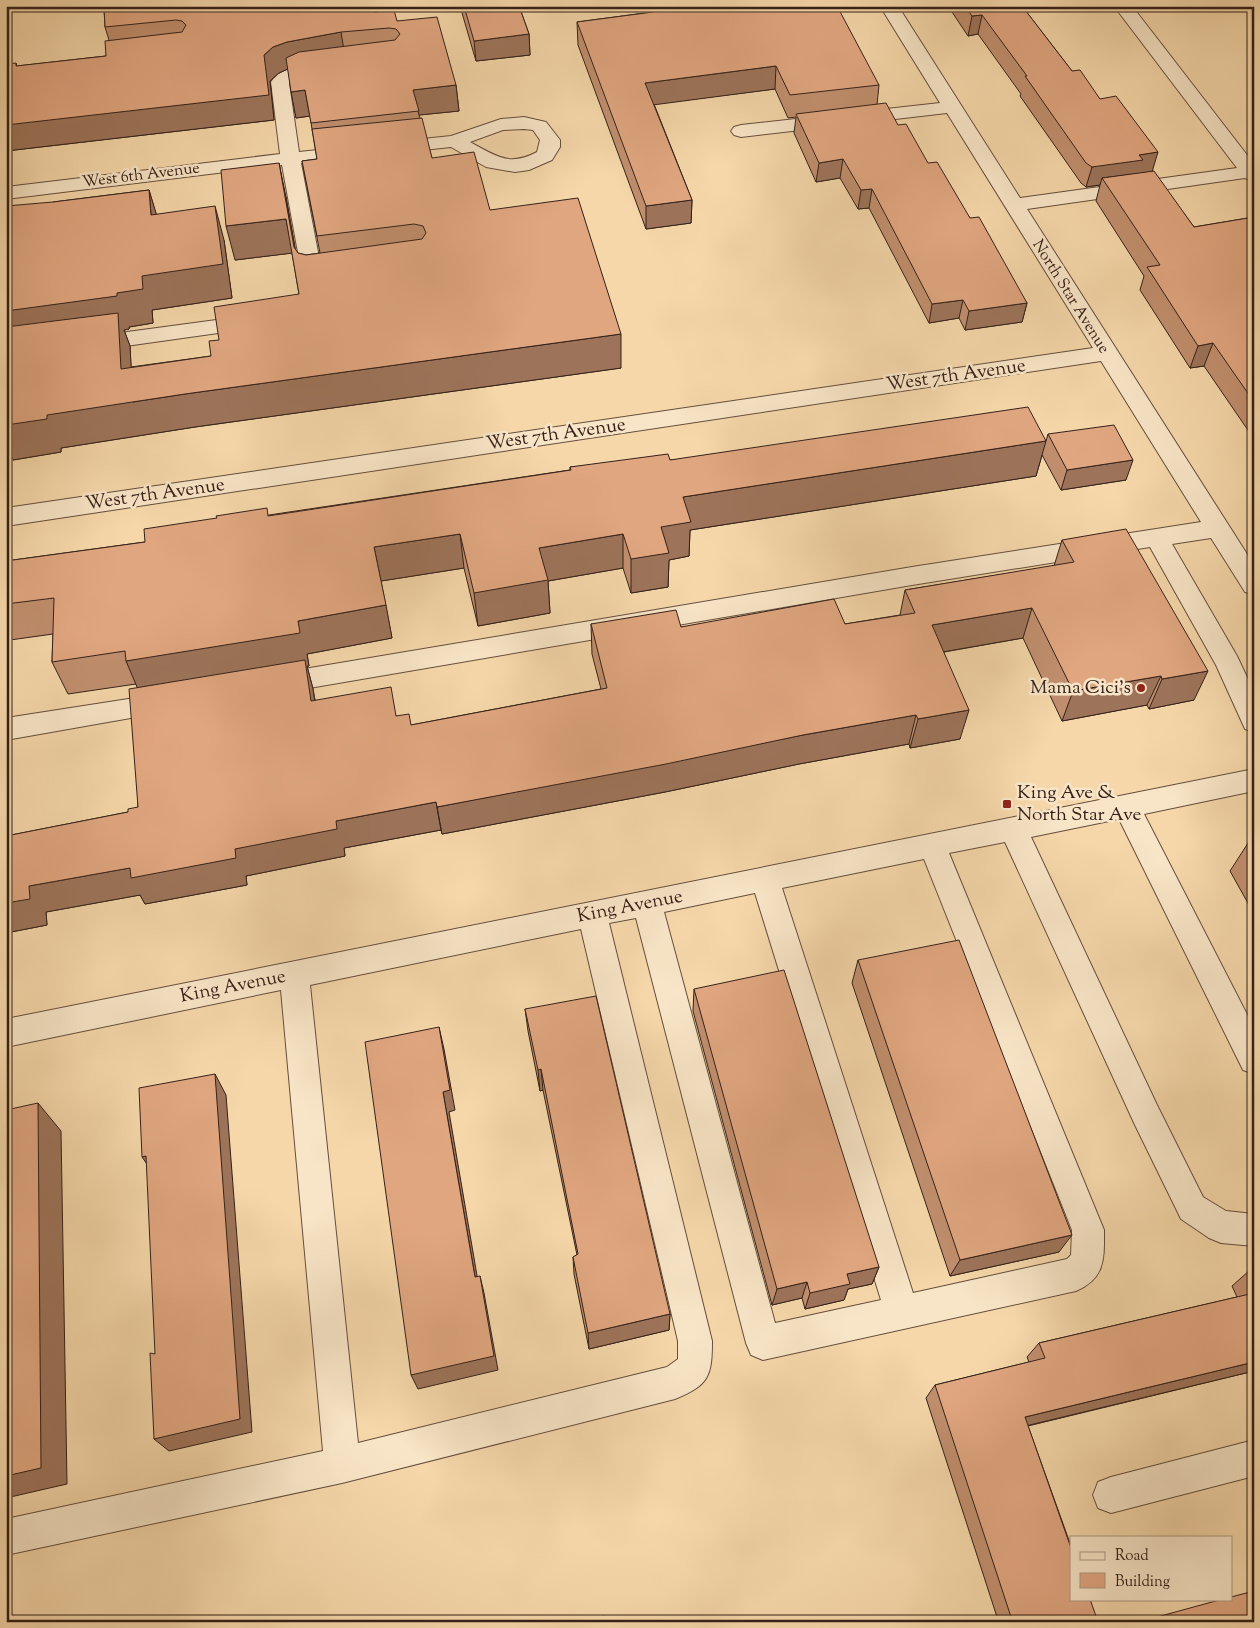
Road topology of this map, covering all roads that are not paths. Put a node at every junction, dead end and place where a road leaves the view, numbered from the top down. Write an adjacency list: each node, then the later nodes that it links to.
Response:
1 (889, 6): 4 (street, North Star Avenue)
2 (1123, 6): 8 (street)
3 (346, 66): 7 (street)
4 (952, 107): 5 (street); 10 (street, North Star Avenue)
5 (741, 132)
6 (454, 141): 7 (street, West 6th Avenue)
7 (283, 159): 9 (street, West 6th Avenue); 11 (street)
8 (1252, 173): 10 (street)
9 (6, 193)
10 (1013, 205): 14 (street, North Star Avenue)
11 (342, 276)
12 (246, 323): 13 (street)
13 (73, 346)
14 (1106, 353): 15 (street, West 7th Avenue); 16 (street, North Star Avenue)
15 (6, 517)
16 (1217, 528): 17 (street); 18 (street, North Star Avenue)
17 (1156, 537): 19 (street); 20 (street)
18 (1251, 576)
19 (250, 688)
20 (1247, 689): 22 (street)
21 (194, 698): 23 (street)
22 (1254, 722)
23 (6, 729)
24 (1254, 780): 25 (street, King Avenue)
25 (1126, 806): 26 (street, King Avenue); 33 (street)
26 (1013, 829): 27 (street, King Avenue); 34 (street)
27 (932, 846): 28 (street, King Avenue); 35 (street)
28 (764, 880): 29 (street, King Avenue); 35 (street)
29 (647, 904): 30 (street, King Avenue); 35 (street)
30 (592, 914): 31 (street, King Avenue); 37 (street)
31 (294, 975): 32 (street, King Avenue); 37 (street)
32 (6, 1033)
33 (1254, 1060)
34 (1254, 1230)
35 (902, 1312)
36 (1254, 1458): 38 (street)
37 (342, 1465): 39 (street)
38 (1111, 1495)
39 (6, 1537)

